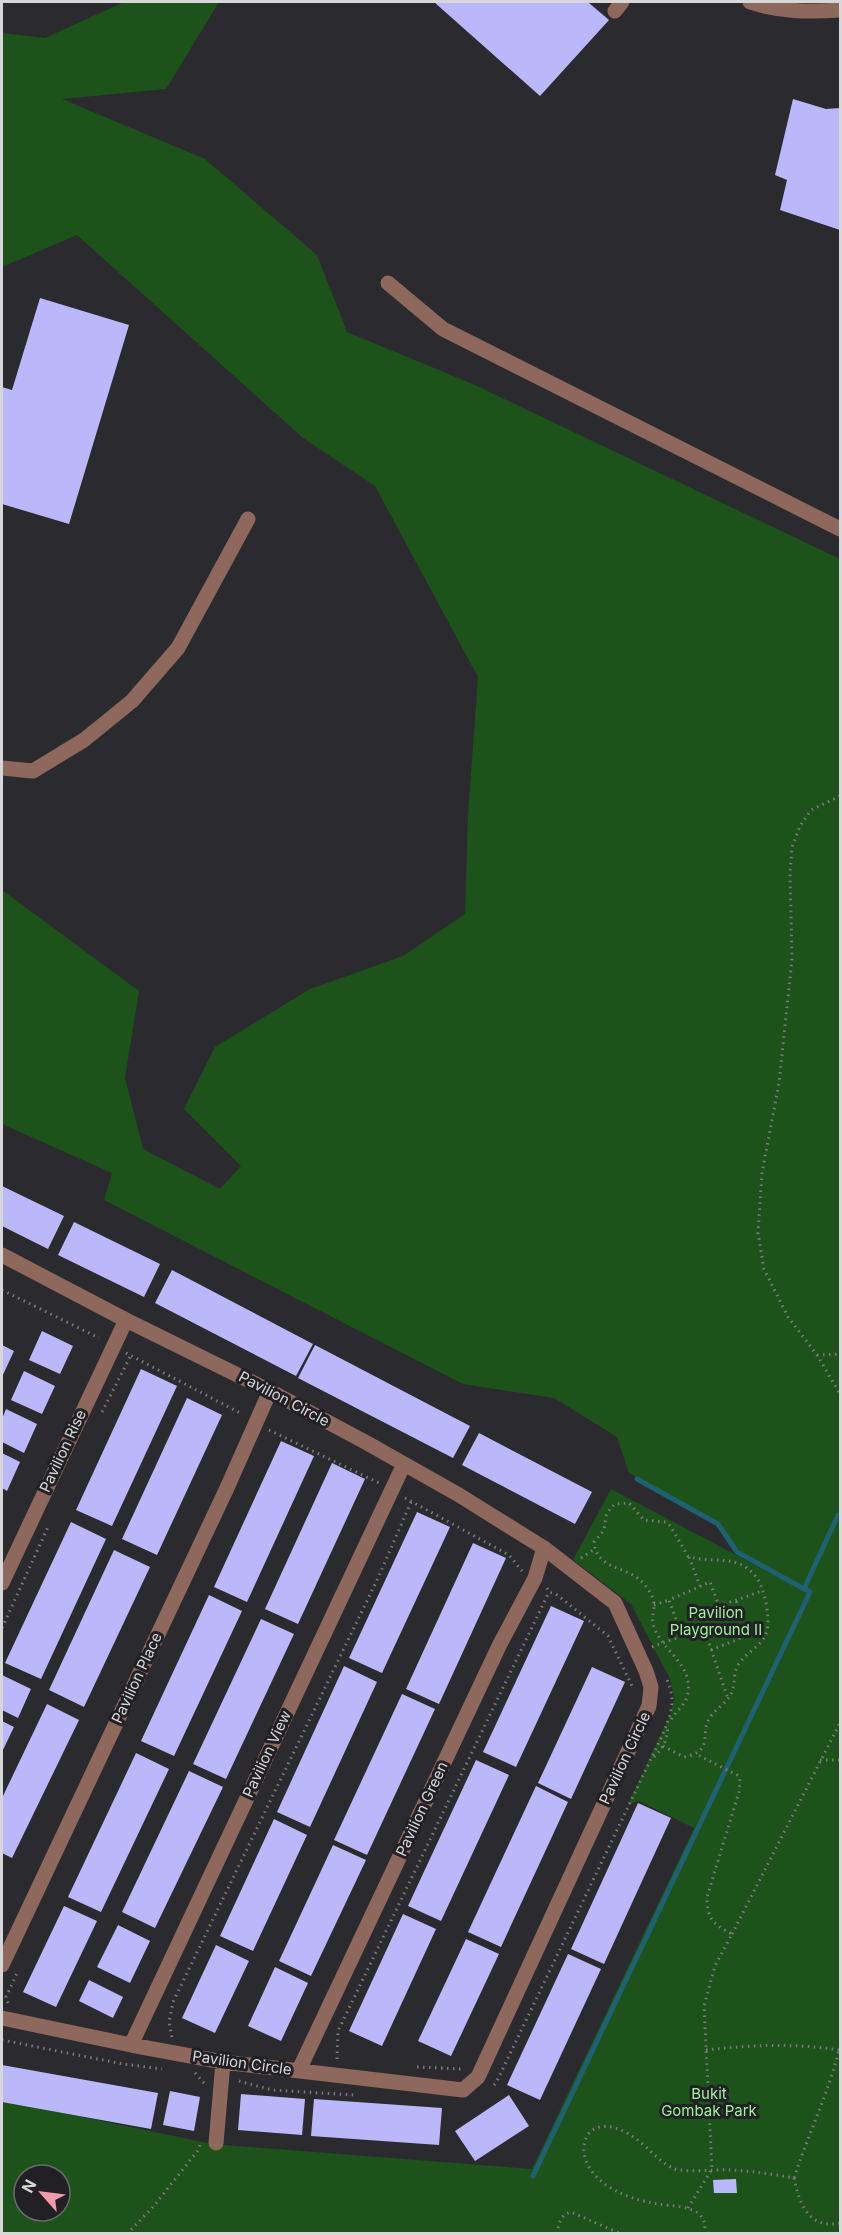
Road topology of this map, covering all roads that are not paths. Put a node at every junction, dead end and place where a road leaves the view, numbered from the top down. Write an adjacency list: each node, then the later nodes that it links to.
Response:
1 (750, 2): 2 (street)
2 (840, 10)
3 (388, 283): 5 (street)
4 (248, 519): 6 (street)
5 (840, 529)
6 (2, 768)
7 (2, 1256): 8 (street, Pavilion Circle)
8 (126, 1320): 9 (street, Pavilion Circle); 12 (street, Pavilion Rise)
9 (270, 1391): 10 (street, Pavilion Circle); 13 (street, Pavilion Place)
10 (404, 1464): 11 (street, Pavilion Circle); 15 (street, Pavilion View)
11 (544, 1548): 17 (street, Pavilion Green); 17 (street, Pavilion Circle)
12 (2, 1582)
13 (2, 1965)
14 (2, 2018): 15 (street, Pavilion Circle)
15 (131, 2045): 16 (street, Pavilion Circle)
16 (223, 2069): 17 (street, Pavilion Circle); 18 (street)
17 (299, 2070)
18 (208, 2141)

